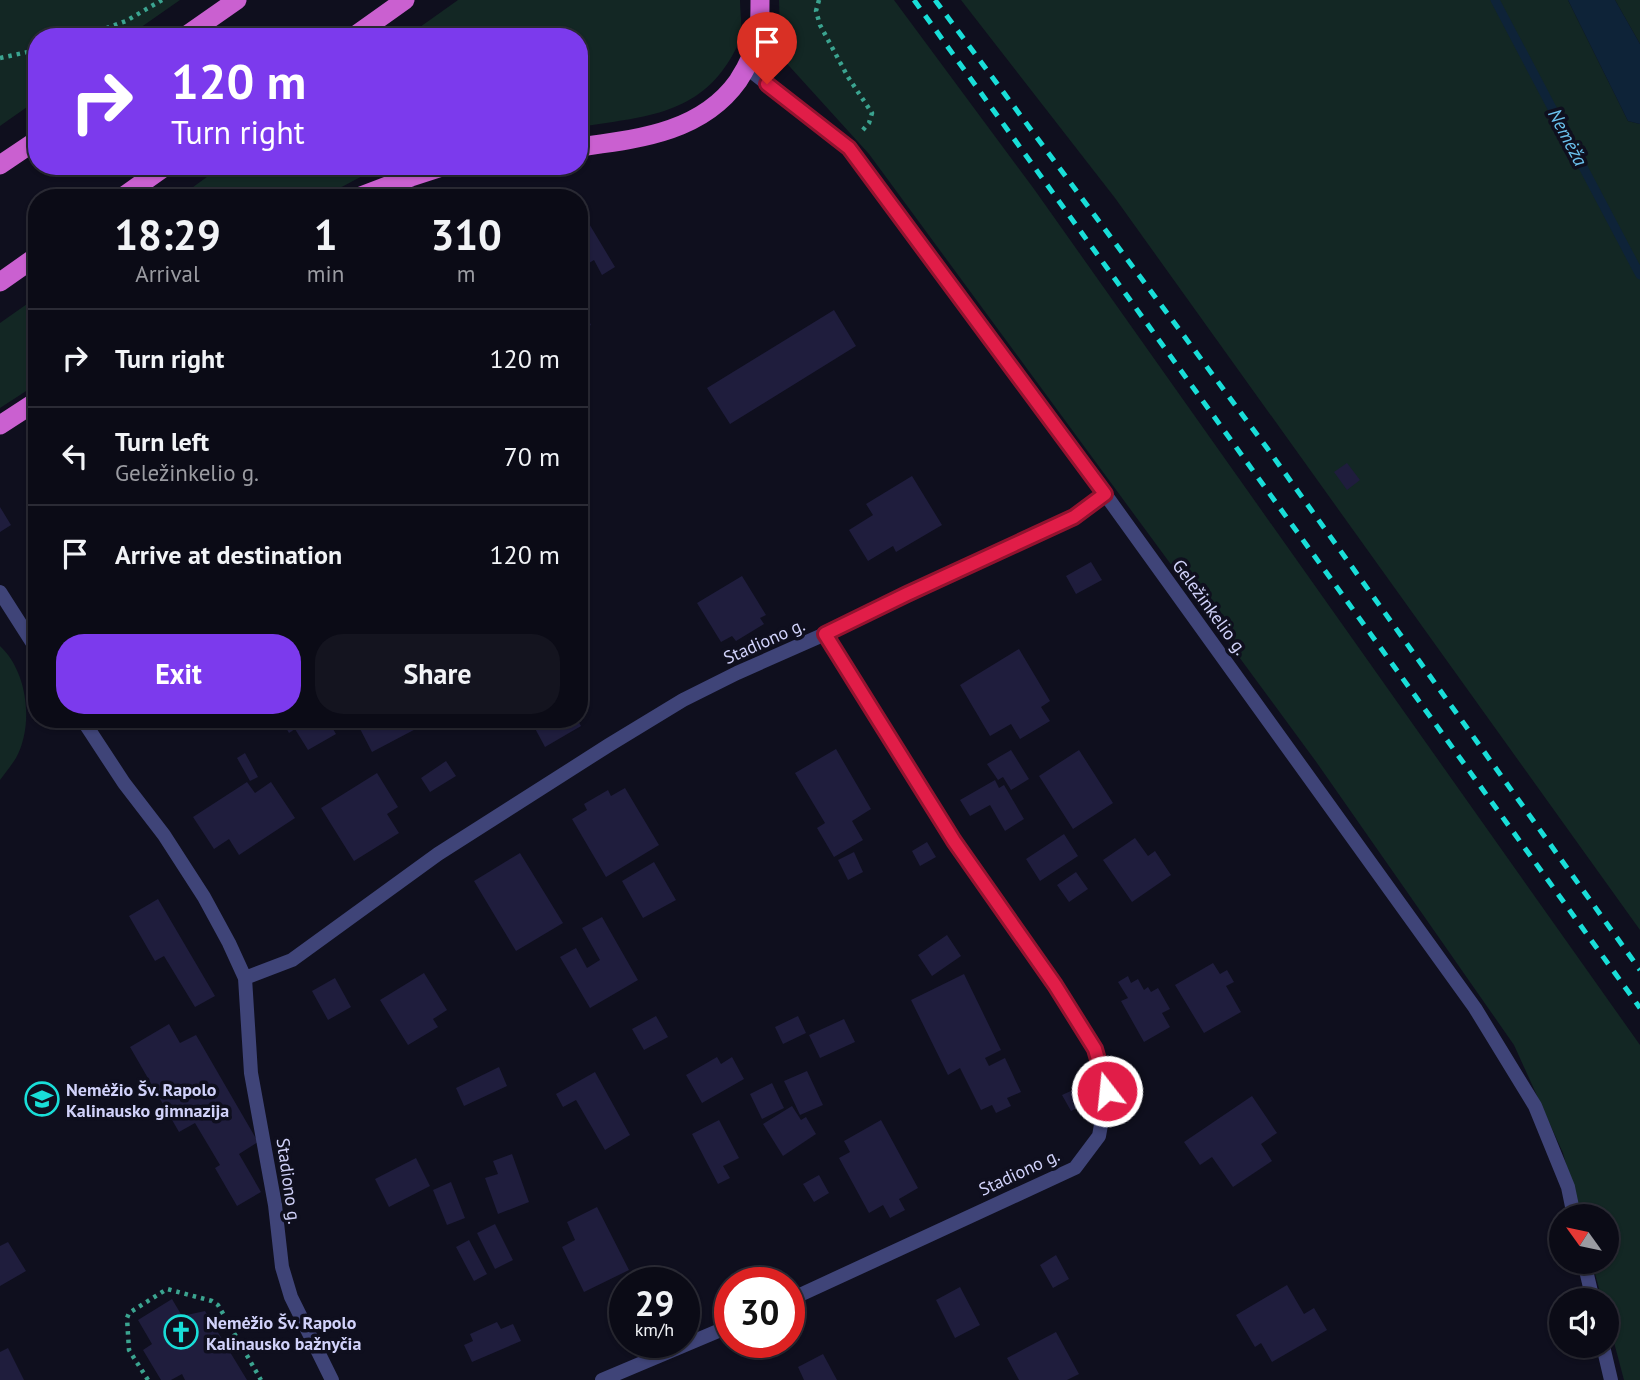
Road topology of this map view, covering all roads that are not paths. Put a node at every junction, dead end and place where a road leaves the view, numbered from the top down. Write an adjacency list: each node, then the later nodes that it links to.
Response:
1 (237, 0): 4 (highway)
2 (405, 0): 5 (highway)
3 (760, 0): 6 (highway)
4 (197, 28)
5 (366, 28)
6 (747, 68): 8 (highway); 18 (street, Geležinkelio g.)
7 (28, 146): 9 (highway)
8 (588, 146)
9 (0, 165)
10 (153, 175): 12 (highway)
11 (417, 175): 13 (highway)
12 (134, 189)
13 (380, 189)
14 (28, 262): 15 (highway)
15 (0, 282)
16 (28, 407): 17 (highway)
17 (0, 425)
18 (1105, 494): 20 (street); 24 (street, Geležinkelio g.)
19 (0, 592): 21 (street)
20 (825, 634): 23 (street, Stadiono g.); 25 (street, Stadiono g.)
21 (28, 636)
22 (88, 728): 23 (street, Stadiono g.)
23 (245, 978): 28 (street, Stadiono g.)
24 (1571, 1204)
25 (805, 1293)
26 (714, 1333): 29 (street)
27 (1606, 1358): 30 (street)
28 (332, 1380)
29 (602, 1380)
30 (1611, 1380)

